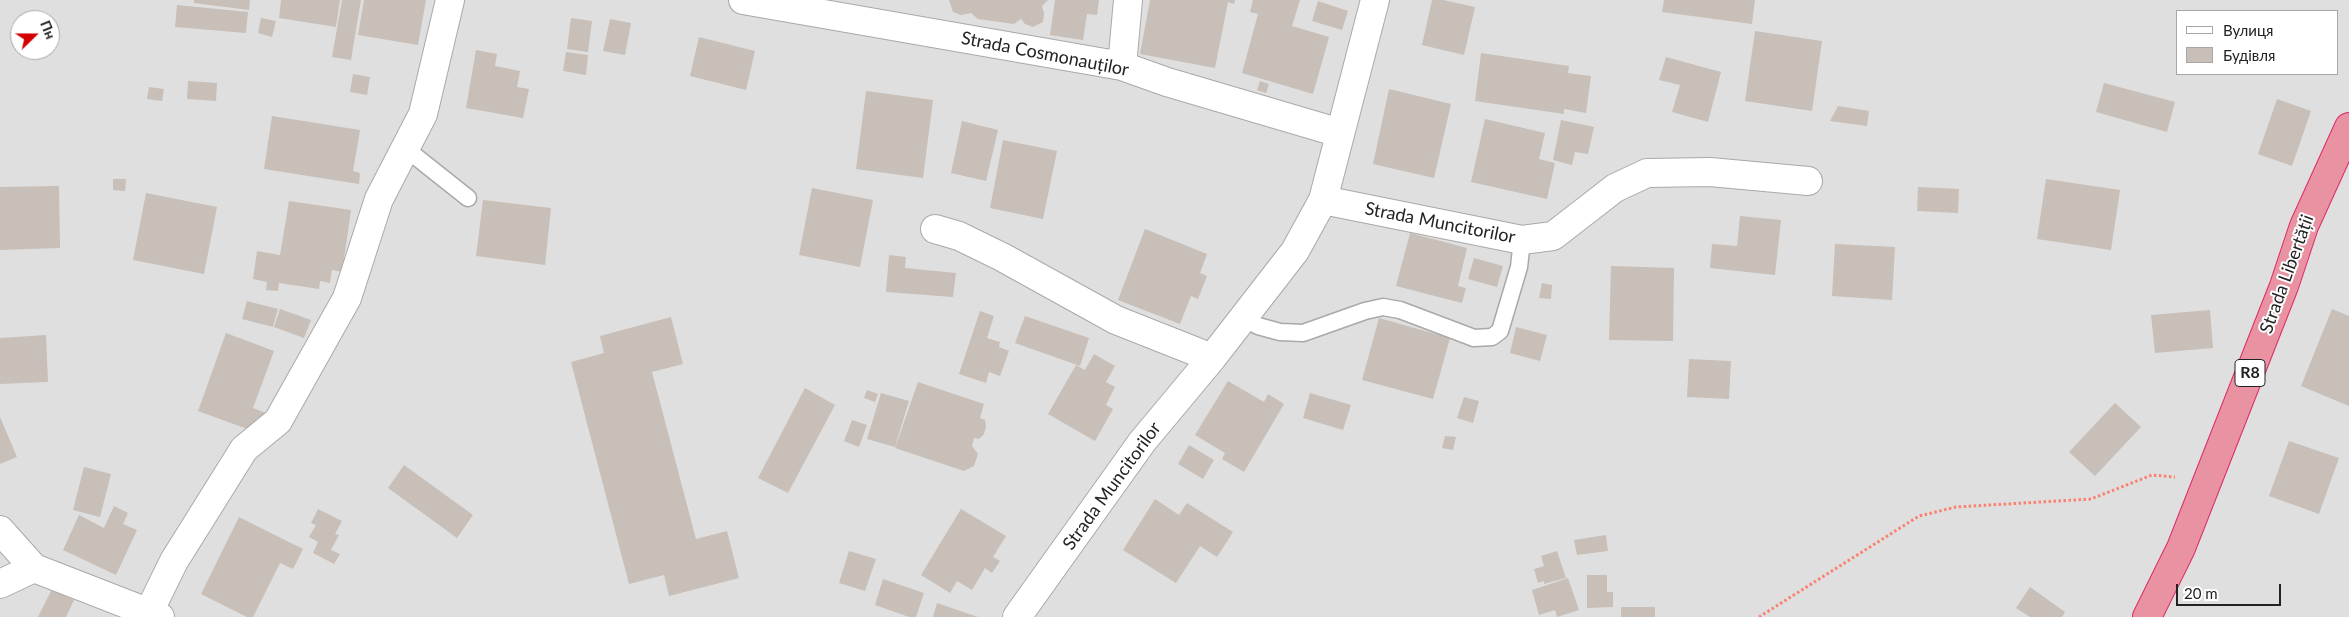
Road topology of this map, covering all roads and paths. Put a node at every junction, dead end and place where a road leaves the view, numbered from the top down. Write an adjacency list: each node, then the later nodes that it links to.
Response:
1 (450, 0): 8 (street)
2 (743, 0): 5 (street, Strada Cosmonauților)
3 (1128, 0): 5 (street)
4 (1375, 0): 7 (street, Strada Muncitorilor)
5 (1122, 66): 7 (street, Strada Cosmonauților)
6 (2349, 126): 16 (highway, Strada Libertății / R8)
7 (1340, 133): 11 (street, Strada Muncitorilor)
8 (405, 148): 10 (lane); 20 (street)
9 (1808, 181): 13 (street, Strada Muncitorilor)
10 (468, 198)
11 (1323, 200): 13 (street, Strada Muncitorilor); 14 (street, Strada Muncitorilor)
12 (935, 229): 15 (street)
13 (1522, 240): 14 (lane)
14 (1243, 318): 15 (street, Strada Muncitorilor)
15 (1212, 358): 21 (street, Strada Muncitorilor)
16 (2205, 487): 22 (path); 23 (highway, Strada Libertății / R8)
17 (0, 530): 18 (street)
18 (34, 568): 19 (street); 20 (street)
19 (0, 584)
20 (155, 614)
21 (1017, 617)
22 (1759, 617)
23 (2147, 617)

